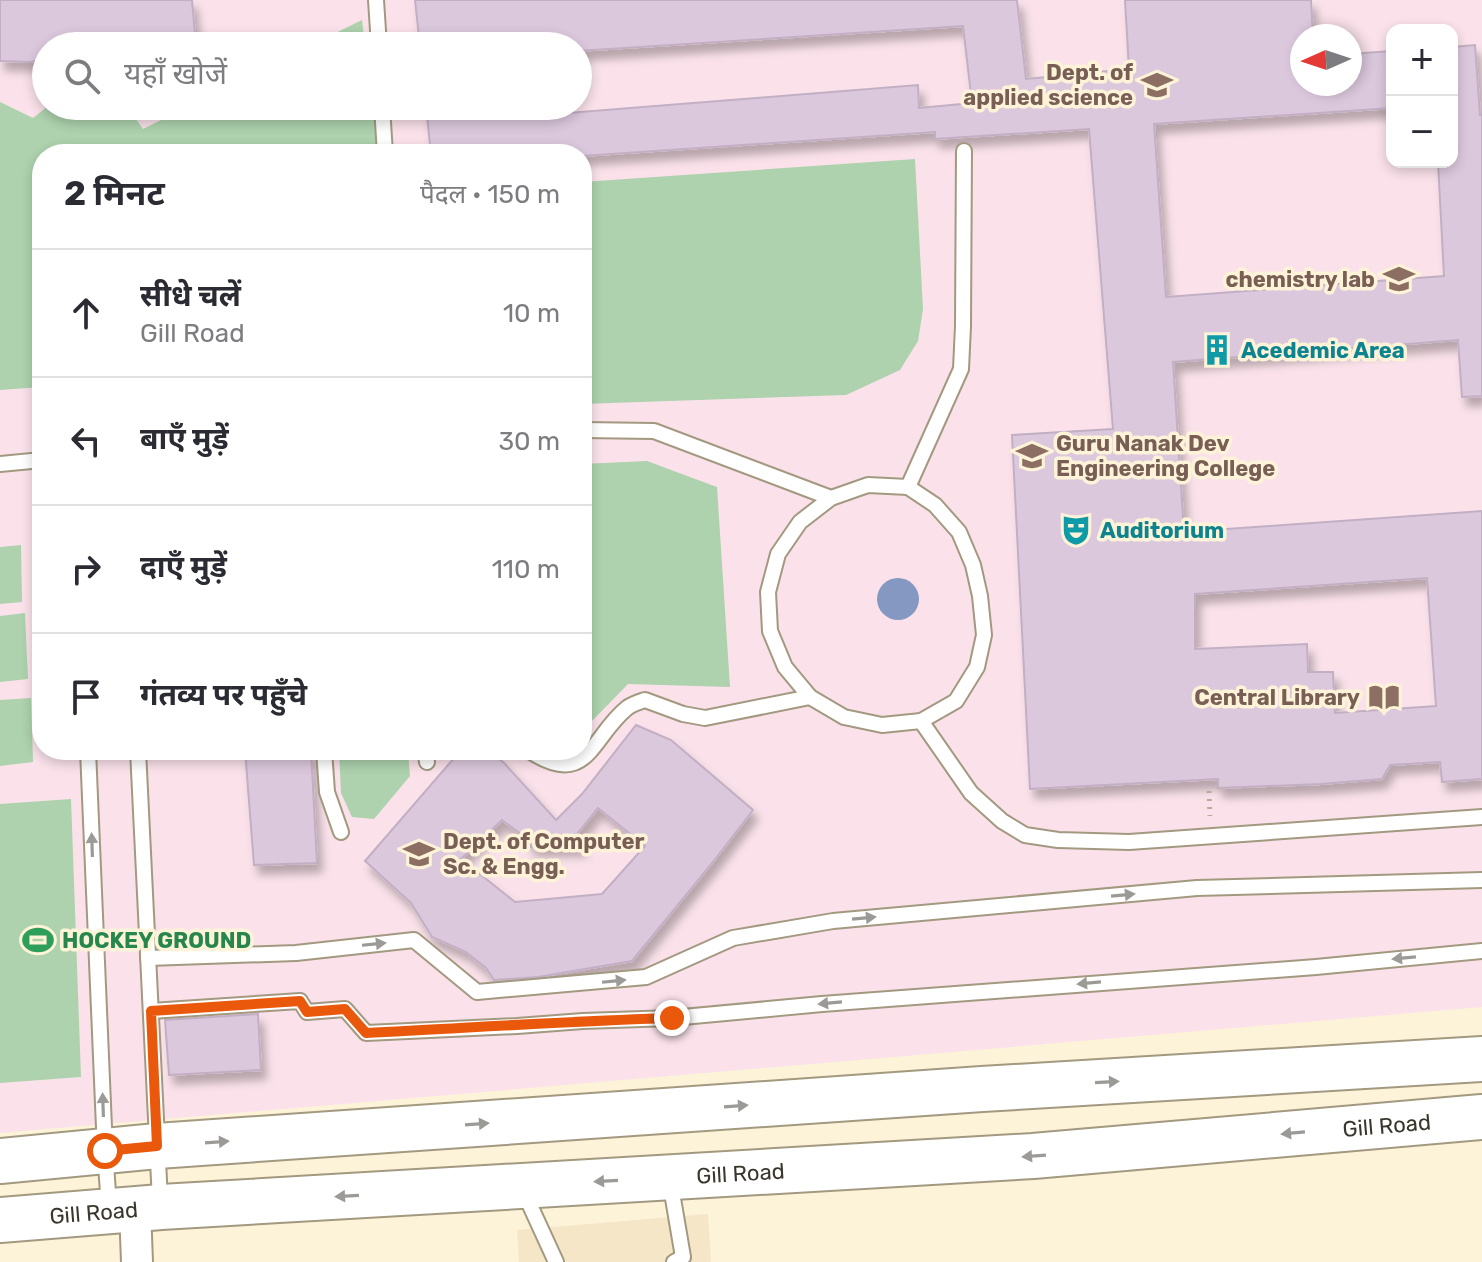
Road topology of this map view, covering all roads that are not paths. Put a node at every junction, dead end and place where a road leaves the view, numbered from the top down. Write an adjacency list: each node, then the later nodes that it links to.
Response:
1 (376, 0): 2 (lane)
2 (378, 32)
3 (383, 120): 4 (lane)
4 (384, 144)
5 (964, 151): 9 (lane)
6 (592, 430): 10 (lane)
7 (32, 461): 8 (lane)
8 (0, 464)
9 (908, 487): 10 (lane); 12 (lane)
10 (831, 498): 11 (lane)
11 (810, 697): 12 (lane); 13 (lane)
12 (921, 721): 19 (lane)
13 (592, 750)
14 (88, 760): 28 (lane, one-way to 14)
15 (138, 760): 23 (lane)
16 (325, 760): 20 (lane)
17 (545, 760): 18 (lane)
18 (581, 760)
19 (1482, 817)
20 (341, 832)
21 (1482, 880): 23 (lane, one-way to 21)
22 (1482, 951): 24 (lane, one-way to 24)
23 (148, 958): 24 (lane)
24 (151, 1011): 27 (lane)
25 (1482, 1059): 27 (main road, one-way to 25)
26 (1482, 1117): 30 (main road, Gill Road, one-way to 30)
27 (157, 1146): 28 (main road); 32 (lane)
28 (105, 1151): 29 (main road); 32 (lane)
29 (0, 1161)
30 (670, 1177): 31 (main road, Gill Road, one-way to 31); 36 (lane)
31 (521, 1186): 32 (main road, Gill Road, one-way to 32); 35 (lane)
32 (135, 1209): 33 (main road, Gill Road); 34 (street)
33 (0, 1220)
34 (137, 1262)
35 (556, 1262)
36 (674, 1262)

